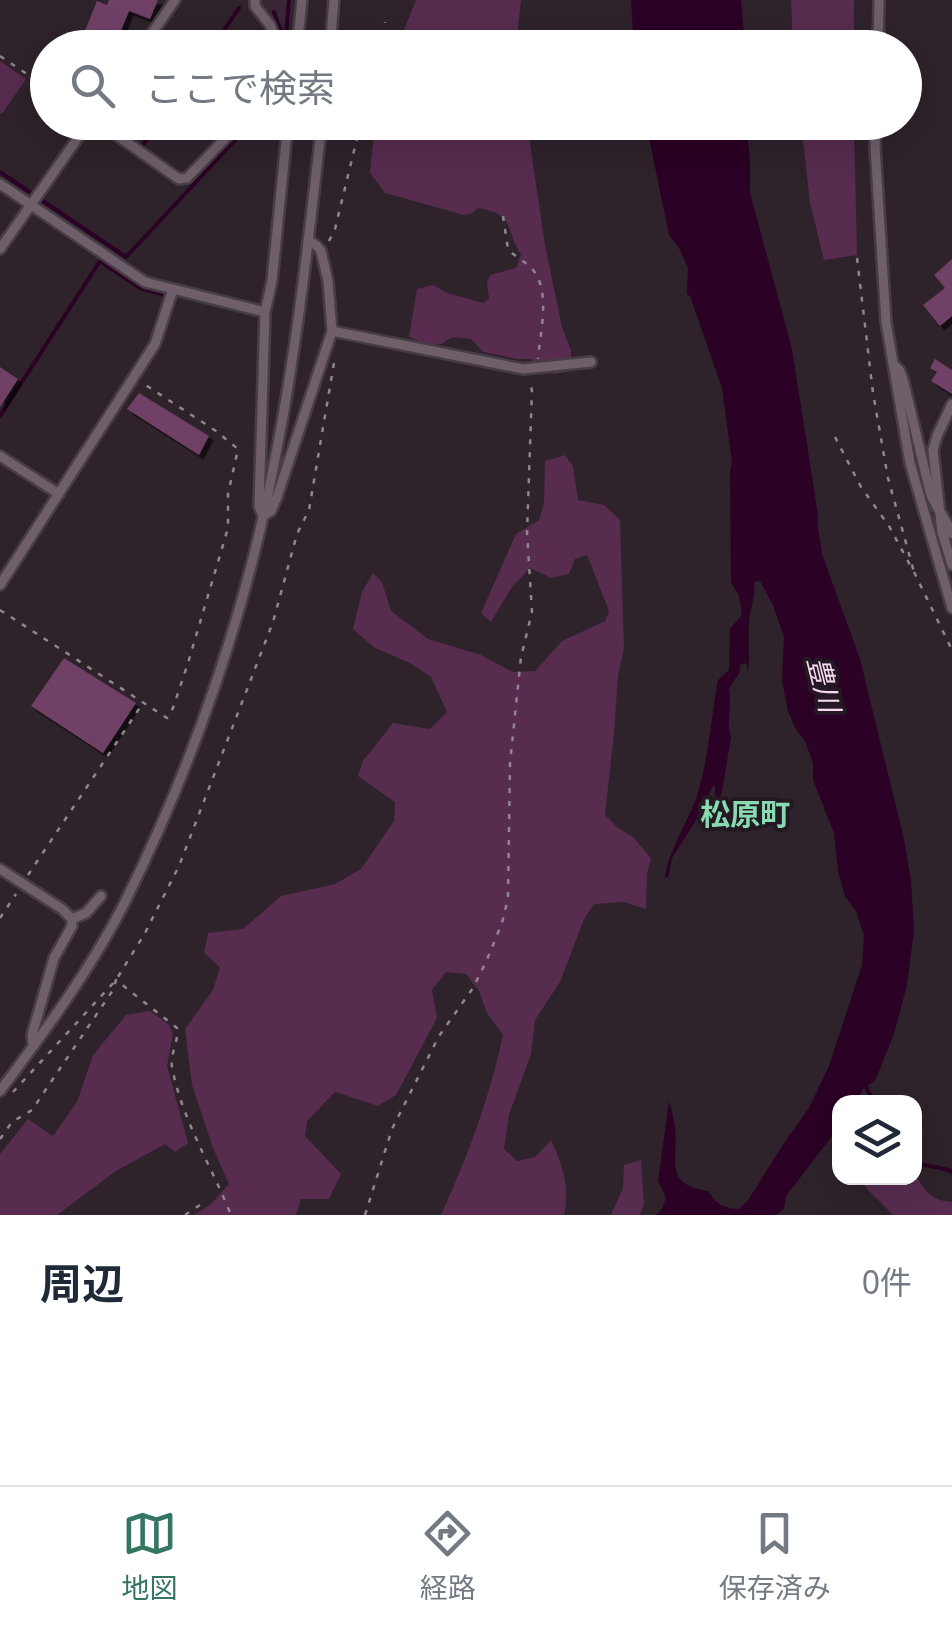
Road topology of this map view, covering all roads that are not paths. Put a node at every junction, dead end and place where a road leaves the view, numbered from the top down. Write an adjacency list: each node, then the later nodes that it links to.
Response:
1 (175, 0): 6 (street)
2 (256, 0): 7 (street)
3 (302, 0): 8 (street)
4 (334, 0): 9 (street)
5 (879, 0): 10 (street)
6 (154, 30)
7 (272, 30)
8 (298, 30)
9 (332, 30)
10 (878, 30)
11 (76, 140): 18 (street)
12 (124, 140): 13 (street)
13 (224, 140)
14 (286, 140): 22 (street)
15 (320, 140): 19 (street)
16 (877, 140): 25 (street)
17 (0, 184): 18 (street)
18 (34, 200): 20 (street); 21 (street)
19 (308, 240): 23 (street); 30 (street)
20 (0, 249)
21 (172, 290): 22 (street); 28 (street)
22 (266, 312): 30 (street)
23 (332, 331): 24 (street); 30 (street)
24 (590, 362)
25 (894, 364): 29 (street); 34 (street)
26 (952, 404): 29 (street)
27 (0, 456): 28 (street)
28 (59, 494): 33 (street)
29 (940, 511): 31 (street); 32 (street)
30 (263, 516): 38 (street)
31 (952, 534)
32 (952, 565)
33 (0, 585)
34 (952, 608)
35 (0, 869): 37 (street)
36 (102, 896): 37 (street)
37 (72, 919): 38 (street)
38 (33, 1046): 39 (street)
39 (0, 1093)

